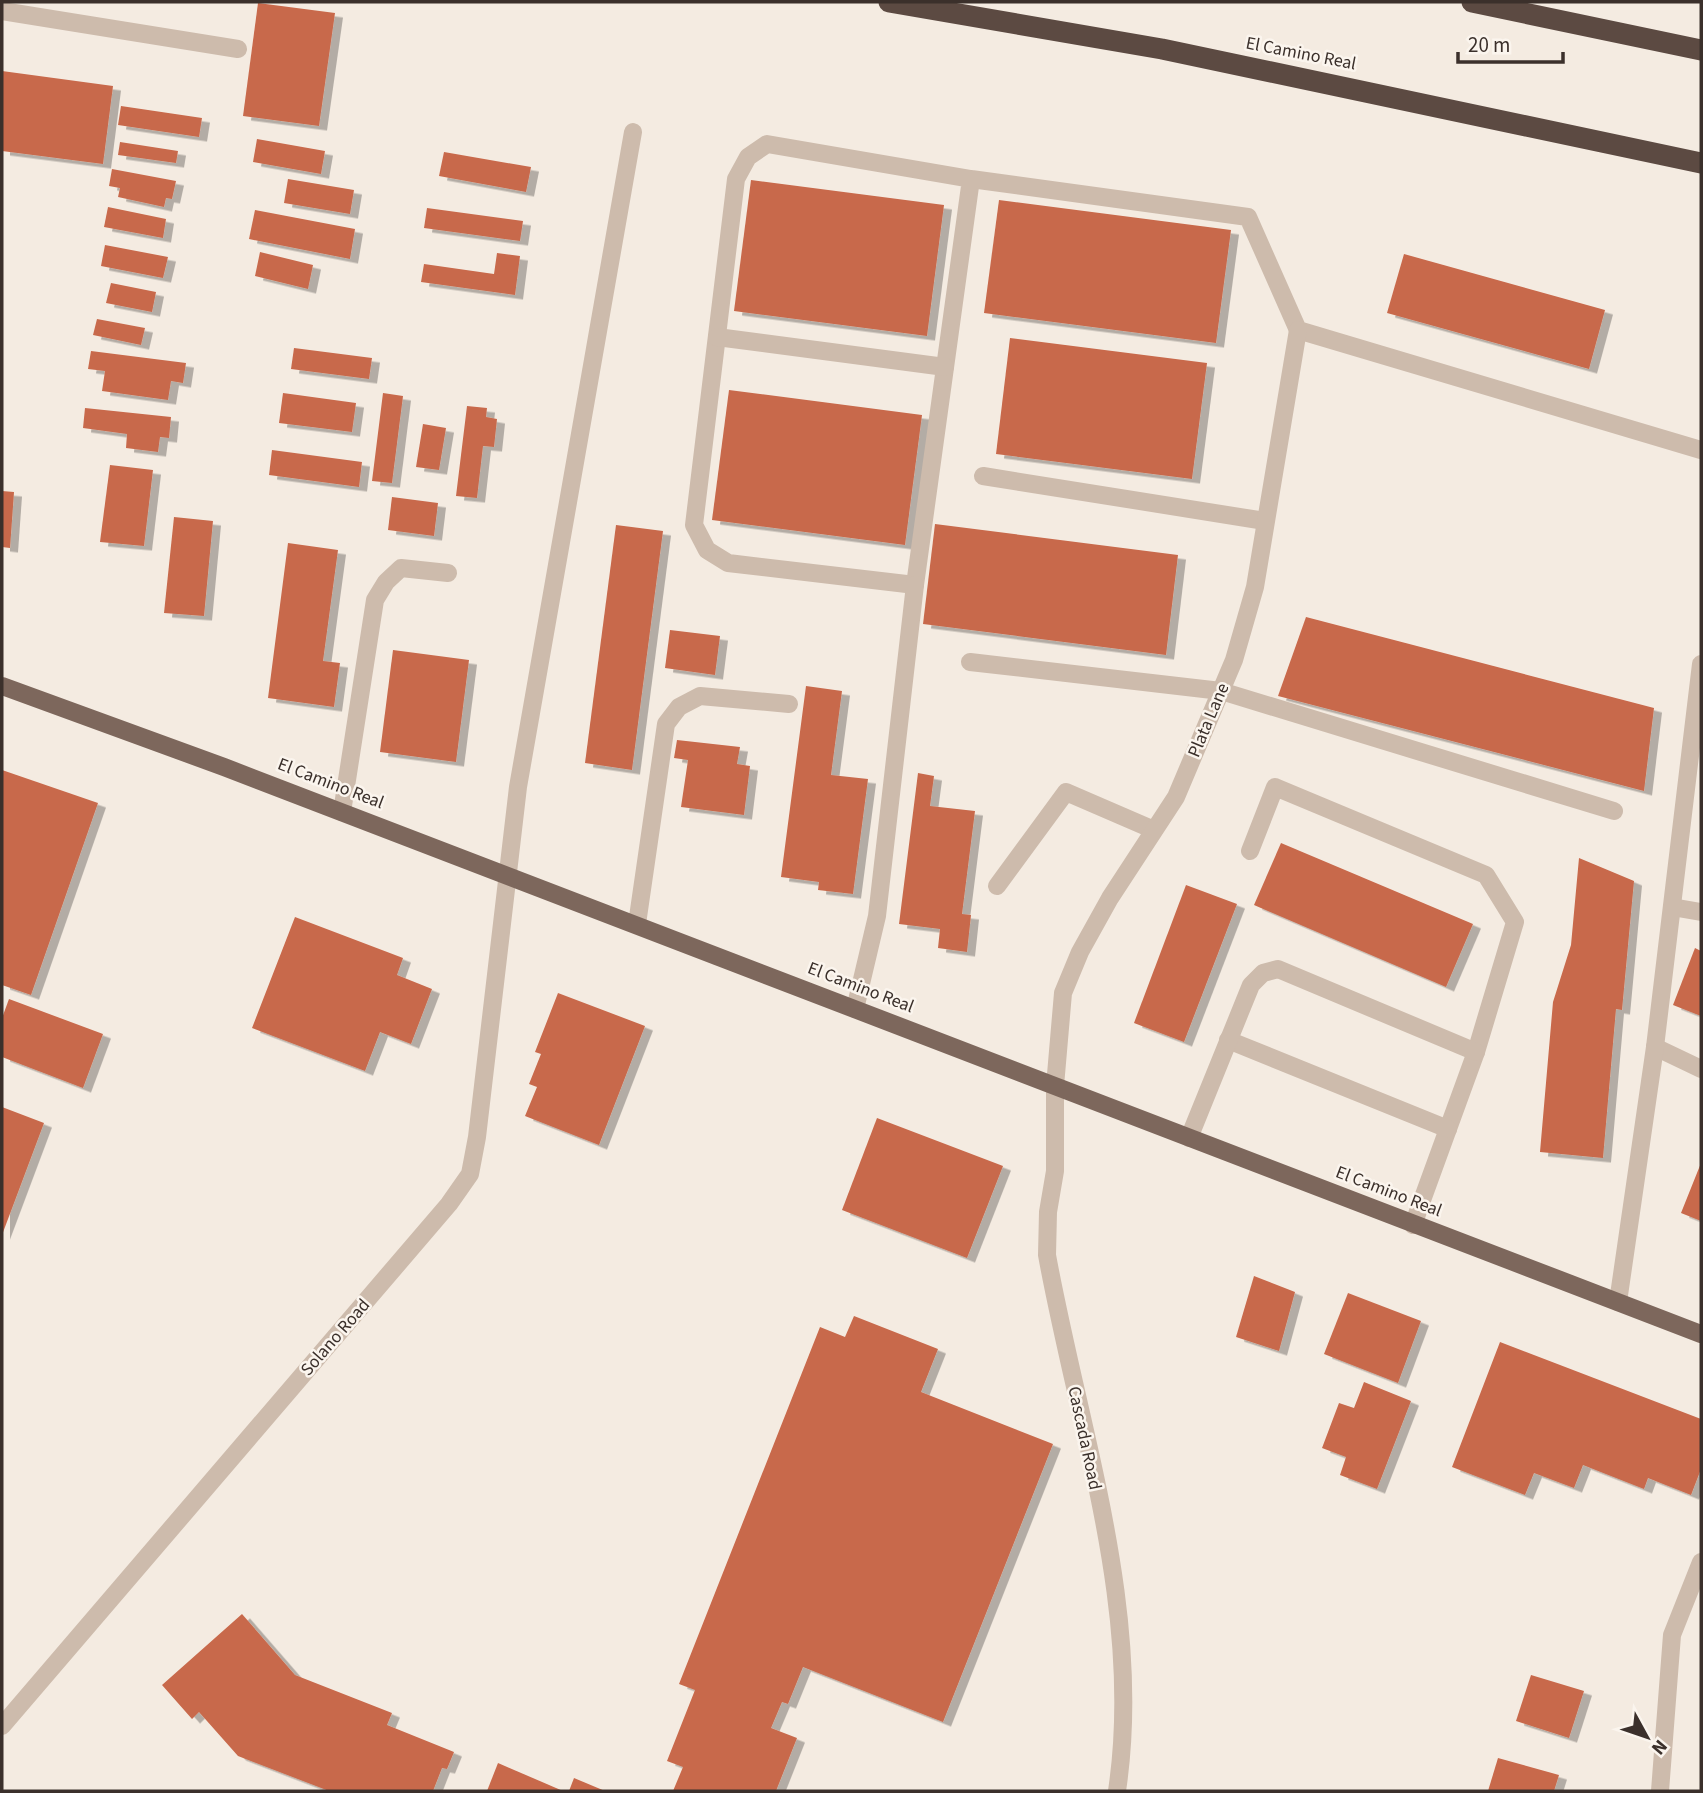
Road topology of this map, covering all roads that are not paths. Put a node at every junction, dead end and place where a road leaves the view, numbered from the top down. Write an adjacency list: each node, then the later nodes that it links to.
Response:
1 (889, 2): 7 (highway, El Camino Real)
2 (1472, 2): 5 (highway)
3 (2, 11): 4 (street)
4 (238, 49)
5 (1701, 50)
6 (634, 132): 27 (street, Solano Road)
7 (1701, 163)
8 (971, 179): 9 (street); 10 (street); 11 (street)
9 (1298, 330): 12 (street); 14 (street, Plata Lane)
10 (717, 337): 11 (street); 16 (street)
11 (945, 367): 16 (street)
12 (1701, 450)
13 (983, 475): 14 (street)
14 (1265, 521): 20 (street, Plata Lane)
15 (448, 573): 24 (street)
16 (915, 585): 32 (street)
17 (970, 662): 20 (street)
18 (1701, 664): 22 (street)
19 (2, 686): 24 (main road, El Camino Real)
20 (1221, 691): 23 (street); 25 (street, Plata Lane)
21 (789, 704): 31 (street)
22 (1697, 737): 29 (street)
23 (1614, 811)
24 (342, 812): 27 (main road, El Camino Real)
25 (1154, 830): 28 (street); 37 (street, Plata Lane)
26 (1250, 850): 35 (street)
27 (509, 875): 31 (main road, El Camino Real); 44 (street, Solano Road)
28 (997, 886)
29 (1672, 907): 30 (street); 34 (street)
30 (1701, 912)
31 (637, 924): 32 (main road, El Camino Real)
32 (855, 1009): 37 (main road, El Camino Real)
33 (1228, 1040): 35 (street); 38 (street); 39 (street)
34 (1655, 1047): 36 (street); 41 (street)
35 (1476, 1052): 38 (street)
36 (1701, 1069)
37 (1055, 1086): 39 (main road, El Camino Real); 45 (street, Cascada Road)
38 (1448, 1129): 40 (street)
39 (1189, 1138): 40 (main road, El Camino Real)
40 (1413, 1225): 41 (main road, El Camino Real)
41 (1618, 1302): 42 (main road, El Camino Real)
42 (1701, 1334)
43 (1701, 1562): 46 (street)
44 (2, 1726)
45 (1117, 1791)
46 (1660, 1791)

